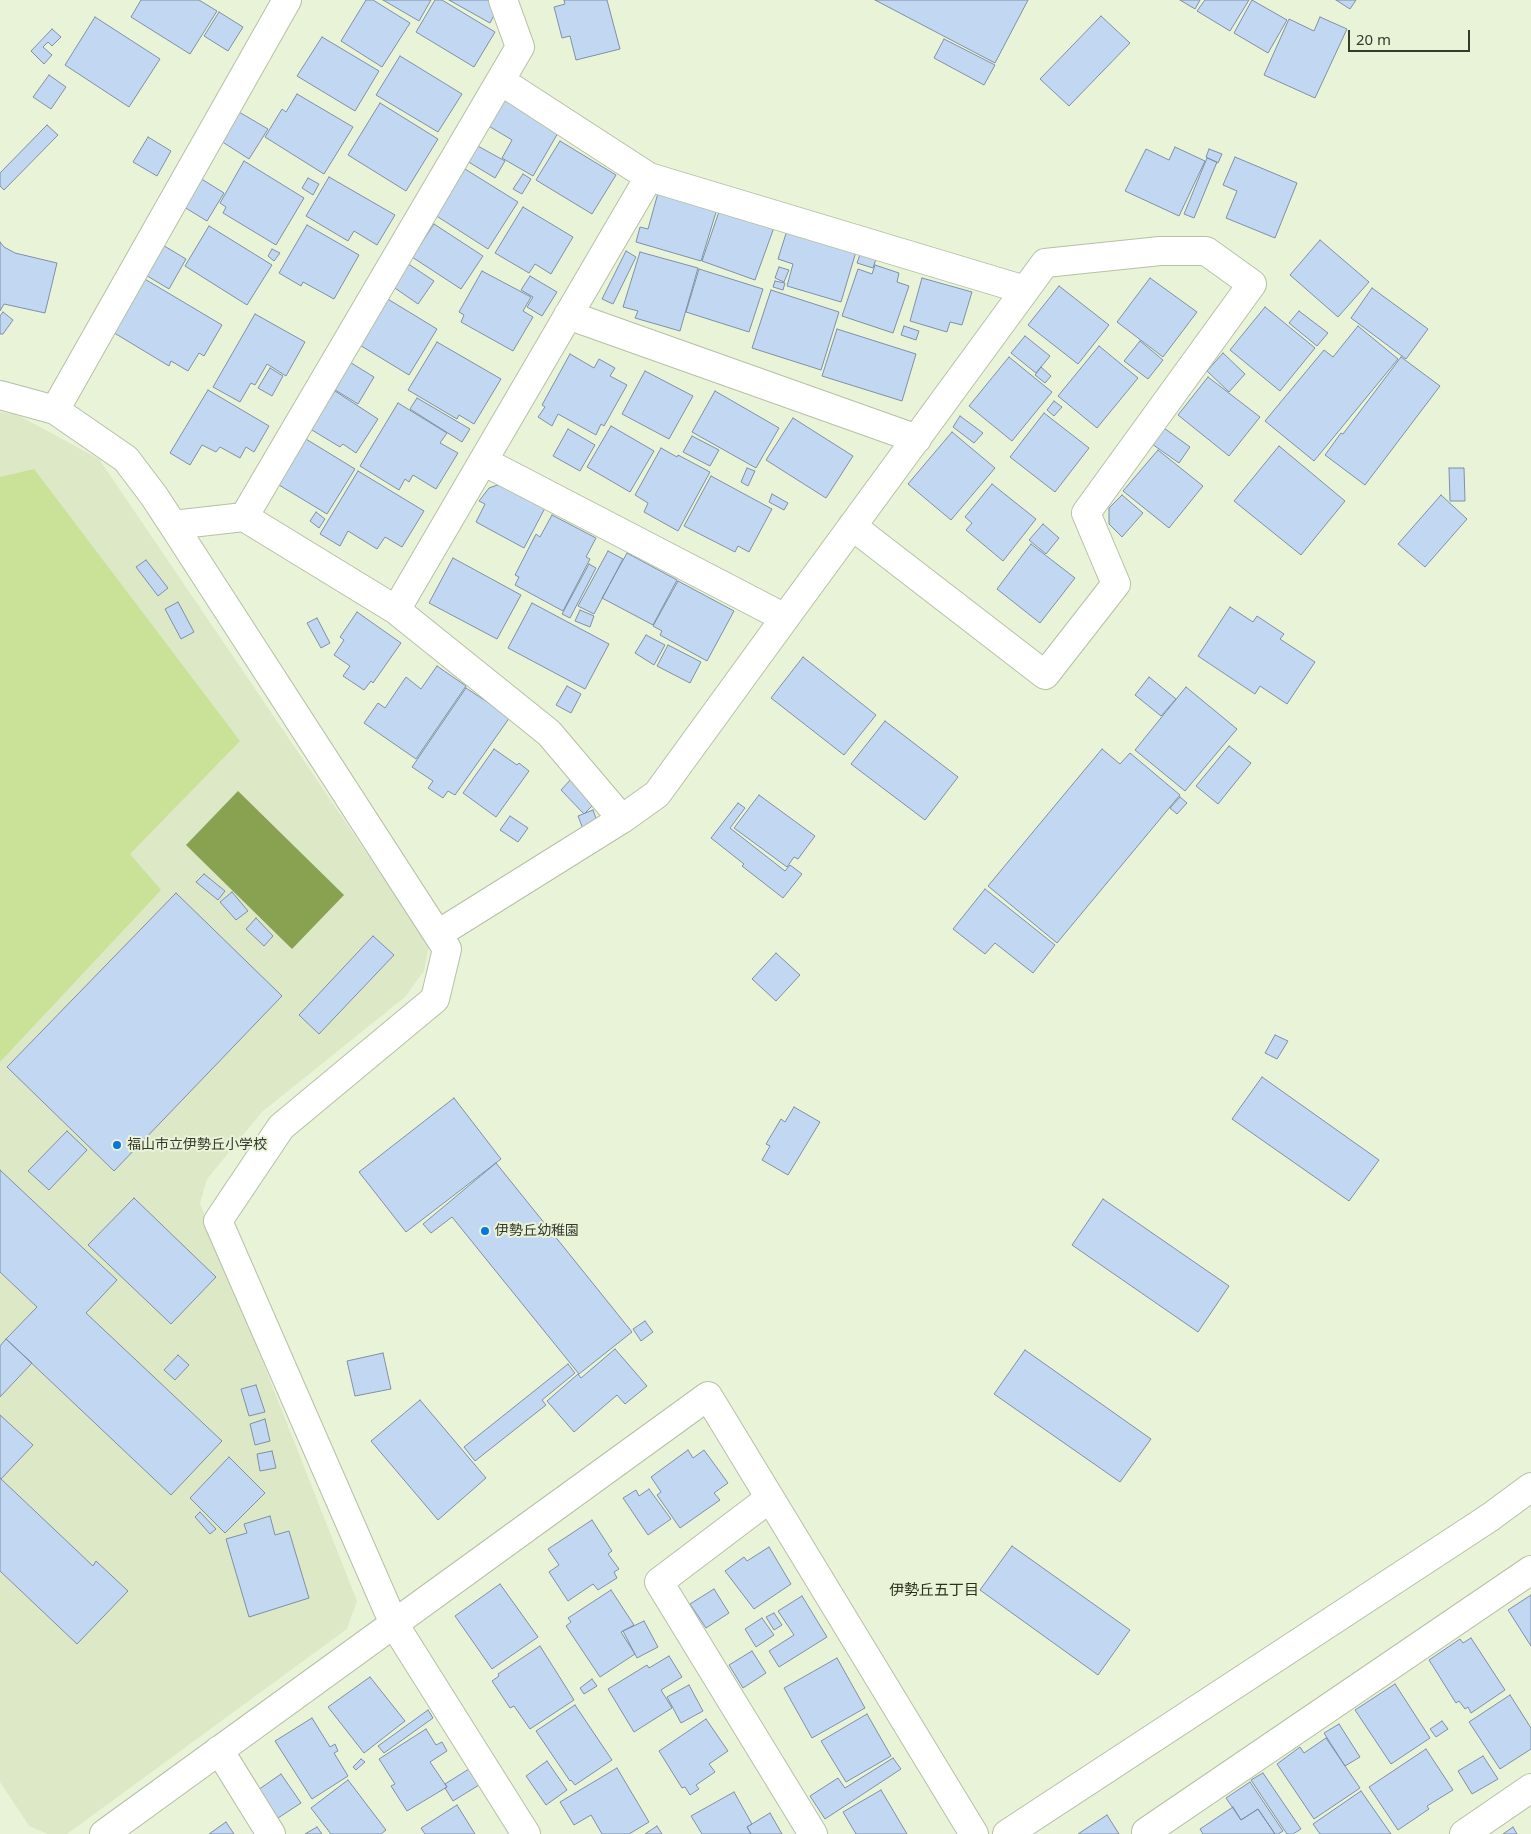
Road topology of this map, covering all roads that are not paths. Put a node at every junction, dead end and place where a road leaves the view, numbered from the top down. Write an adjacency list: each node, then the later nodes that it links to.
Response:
1 (287, 0): 8 (street)
2 (503, 0): 3 (street)
3 (501, 81): 4 (street); 11 (street)
4 (648, 177): 5 (street); 6 (street)
5 (1025, 290): 9 (street); 13 (street)
6 (568, 315): 9 (street); 10 (street)
7 (0, 395): 8 (street)
8 (54, 410): 12 (street)
9 (917, 439): 13 (street)
10 (483, 461): 14 (street); 15 (street)
11 (244, 516): 12 (street); 14 (street)
12 (174, 525): 17 (street)
13 (852, 526): 15 (street)
14 (396, 610): 16 (street)
15 (786, 618): 16 (street)
16 (622, 819): 17 (street)
17 (438, 934): 21 (street)
18 (1531, 1487): 29 (street)
19 (770, 1498): 21 (street); 27 (street); 28 (street)
20 (1531, 1570): 30 (street)
21 (394, 1624): 22 (street); 26 (street)
22 (219, 1750): 24 (street); 25 (street)
23 (1531, 1788): 31 (street)
24 (104, 1834)
25 (271, 1834)
26 (526, 1834)
27 (813, 1834)
28 (974, 1834)
29 (1007, 1834)
30 (1147, 1834)
31 (1464, 1834)

